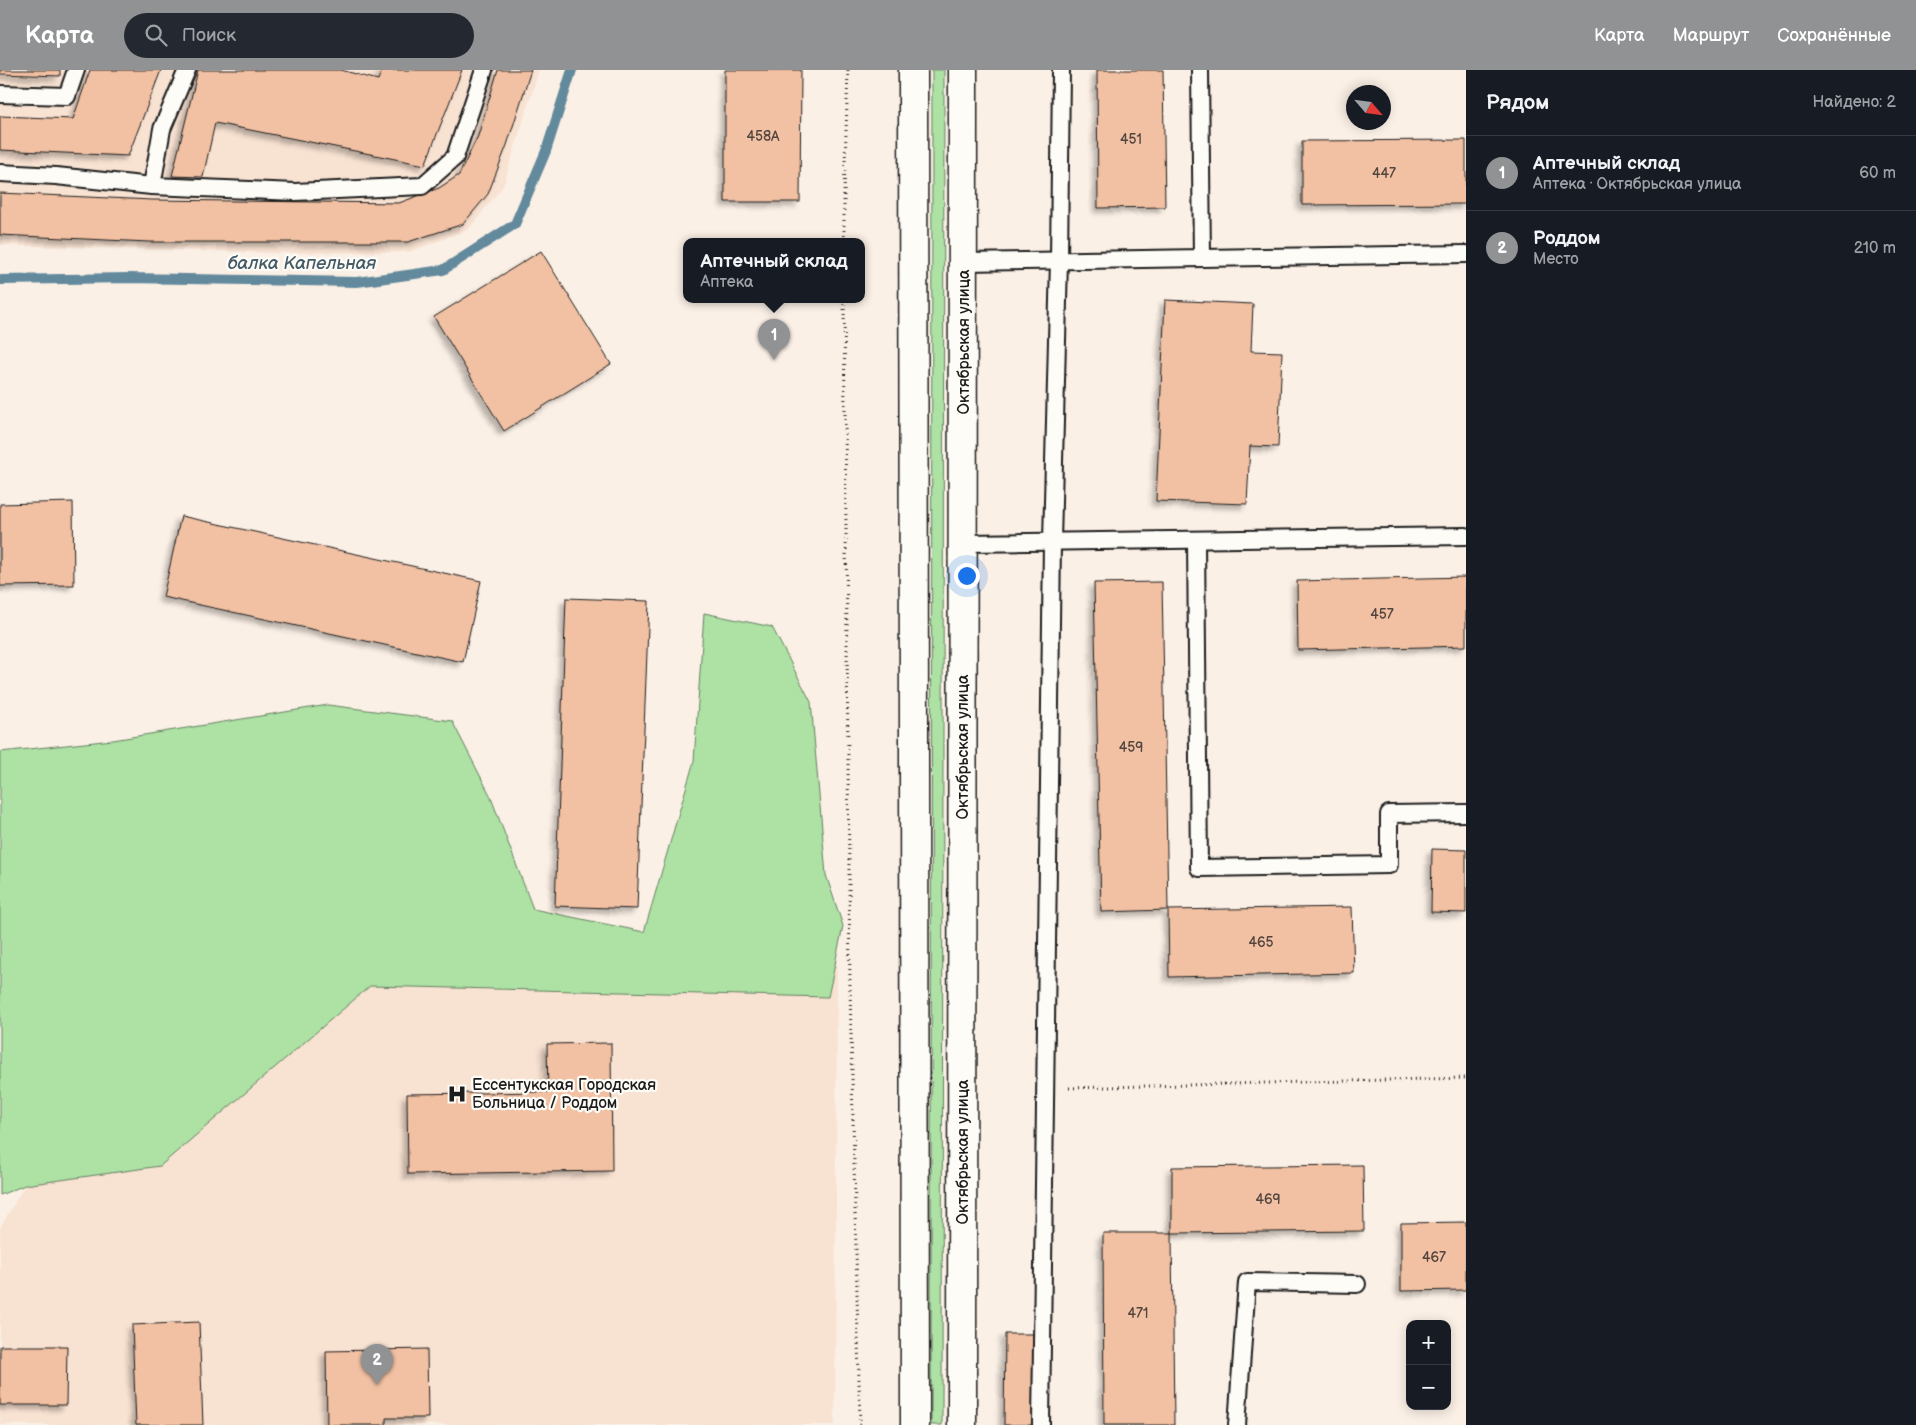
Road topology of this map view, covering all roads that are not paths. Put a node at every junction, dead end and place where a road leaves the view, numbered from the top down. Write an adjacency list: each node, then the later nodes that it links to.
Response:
1 (76, 70): 8 (lane)
2 (187, 70): 10 (lane)
3 (484, 70): 10 (lane)
4 (912, 70): 21 (main road)
5 (964, 70): 14 (main road, Октябрьская улица)
6 (1061, 70): 13 (lane)
7 (1200, 70): 12 (lane)
8 (0, 94)
9 (0, 173): 10 (lane)
10 (152, 186)
11 (1466, 254): 12 (lane)
12 (1202, 258): 13 (lane)
13 (1059, 260): 14 (lane); 17 (lane)
14 (965, 262): 18 (main road, Октябрьская улица)
15 (1466, 536): 16 (lane)
16 (1196, 540): 17 (lane); 19 (lane)
17 (1052, 542): 18 (lane); 23 (lane)
18 (963, 543): 22 (main road, Октябрьская улица)
19 (1466, 813)
20 (1357, 1284): 24 (lane)
21 (915, 1425)
22 (962, 1425)
23 (1041, 1425)
24 (1237, 1425)

